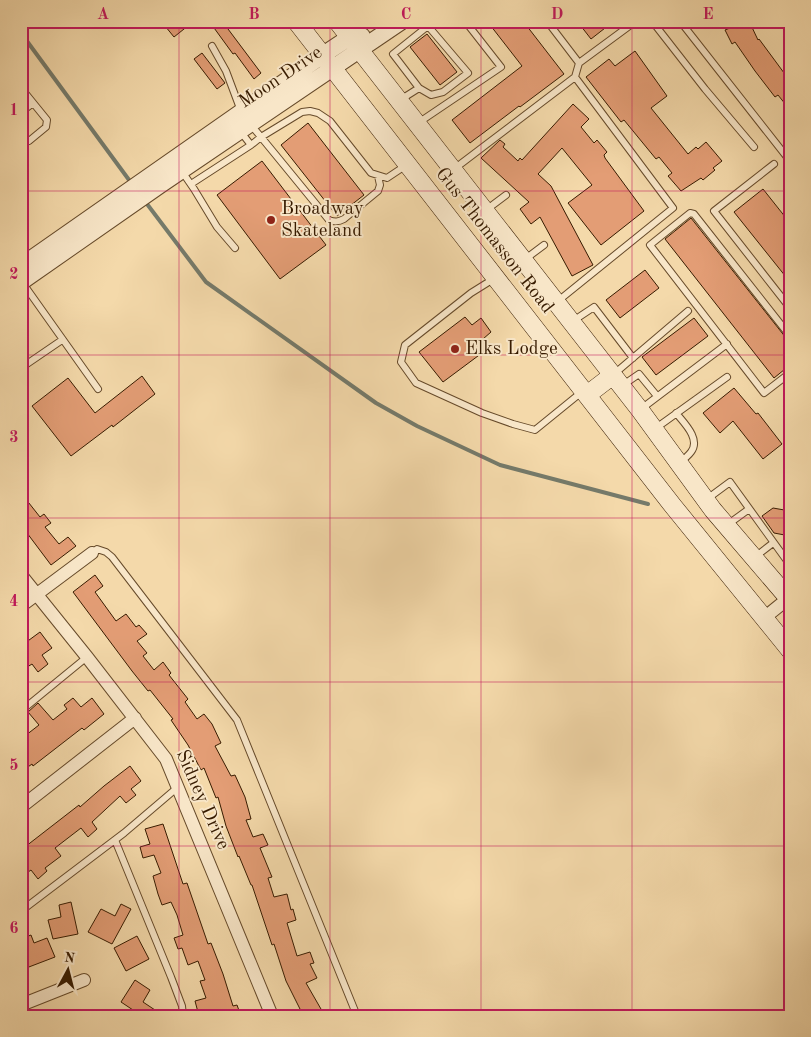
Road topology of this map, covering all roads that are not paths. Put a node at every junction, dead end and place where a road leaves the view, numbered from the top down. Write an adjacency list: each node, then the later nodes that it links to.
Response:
1 (296, 21): 12 (main road, Gus Thomasson Road)
2 (337, 21): 10 (main road, Gus Thomasson Road)
3 (402, 21): 10 (street, Moon Drive)
4 (465, 21): 21 (lane)
5 (547, 21): 13 (lane)
6 (636, 21): 13 (lane)
7 (652, 21): 25 (lane)
8 (680, 21): 26 (lane)
9 (427, 24): 16 (lane); 16 (lane)
10 (354, 44): 12 (street, Moon Drive); 17 (main road, Gus Thomasson Road)
11 (212, 46): 20 (lane)
12 (327, 61): 20 (street, Moon Drive); 27 (main road, Gus Thomasson Road)
13 (579, 63): 14 (lane)
14 (575, 77): 30 (lane); 42 (lane)
15 (21, 88): 18 (lane)
16 (418, 88): 17 (lane)
17 (399, 101): 21 (main road, Gus Thomasson Road)
18 (33, 103): 19 (lane); 23 (lane)
19 (21, 112)
20 (240, 121): 22 (lane); 24 (lane); 29 (street, Moon Drive)
21 (417, 124): 30 (main road, Gus Thomasson Road)
22 (261, 137): 24 (lane); 31 (lane); 31 (lane)
23 (29, 141)
24 (251, 144): 32 (lane)
25 (754, 147)
26 (790, 161)
27 (408, 164): 31 (lane); 40 (main road, Gus Thomasson Road)
28 (774, 164): 43 (lane)
29 (177, 165): 32 (lane); 34 (street, Moon Drive)
30 (453, 170): 35 (main road, Gus Thomasson Road)
31 (378, 176)
32 (191, 184): 37 (lane)
33 (506, 195): 35 (lane)
34 (128, 199): 39 (street, Moon Drive); 41 (street, Moon Drive)
35 (485, 211): 38 (main road, Gus Thomasson Road)
36 (544, 245): 38 (lane)
37 (235, 248)
38 (523, 260): 42 (main road, Gus Thomasson Road)
39 (21, 266)
40 (496, 278): 55 (main road, Gus Thomasson Road); 55 (lane)
41 (21, 282): 47 (lane)
42 (556, 302): 45 (main road, Gus Thomasson Road)
43 (790, 308)
44 (688, 311): 49 (lane)
45 (572, 322): 49 (lane); 53 (main road, Gus Thomasson Road)
46 (790, 336): 48 (lane)
47 (62, 340): 50 (lane); 54 (lane)
48 (727, 344): 51 (lane); 56 (lane)
49 (634, 358): 53 (lane)
50 (21, 368)
51 (790, 374)
52 (727, 377): 58 (lane)
53 (617, 381): 55 (main road); 56 (lane); 57 (main road, Gus Thomasson Road)
54 (98, 389)
55 (585, 393): 72 (main road, Gus Thomasson Road)
56 (657, 396): 57 (lane)
57 (640, 410): 59 (main road, Gus Thomasson Road)
58 (676, 413): 59 (lane); 60 (lane)
59 (654, 429): 60 (main road, Gus Thomasson Road)
60 (679, 463): 61 (main road, Gus Thomasson Road)
61 (706, 500): 62 (lane); 63 (main road, Gus Thomasson Road)
62 (749, 509): 63 (lane); 64 (lane)
63 (726, 526): 66 (main road, Gus Thomasson Road)
64 (773, 543): 66 (lane); 67 (lane)
65 (92, 553): 69 (street); 85 (lane)
66 (754, 558): 70 (main road, Gus Thomasson Road)
67 (790, 565)
68 (21, 575): 69 (street, Sidney Drive)
69 (36, 594): 71 (street); 74 (street, Sidney Drive)
70 (789, 598): 72 (street)
71 (21, 606)
72 (764, 618): 73 (main road, Gus Thomasson Road)
73 (790, 650)
74 (88, 657): 75 (lane); 76 (street, Sidney Drive)
75 (21, 711)
76 (135, 718): 77 (street, Sidney Drive); 78 (street)
77 (178, 787): 79 (lane); 84 (street, Sidney Drive)
78 (21, 807)
79 (115, 840): 80 (lane); 83 (lane)
80 (21, 911)
81 (84, 980): 82 (street)
82 (21, 1005)
83 (183, 1016)
84 (272, 1016)
85 (357, 1016)

